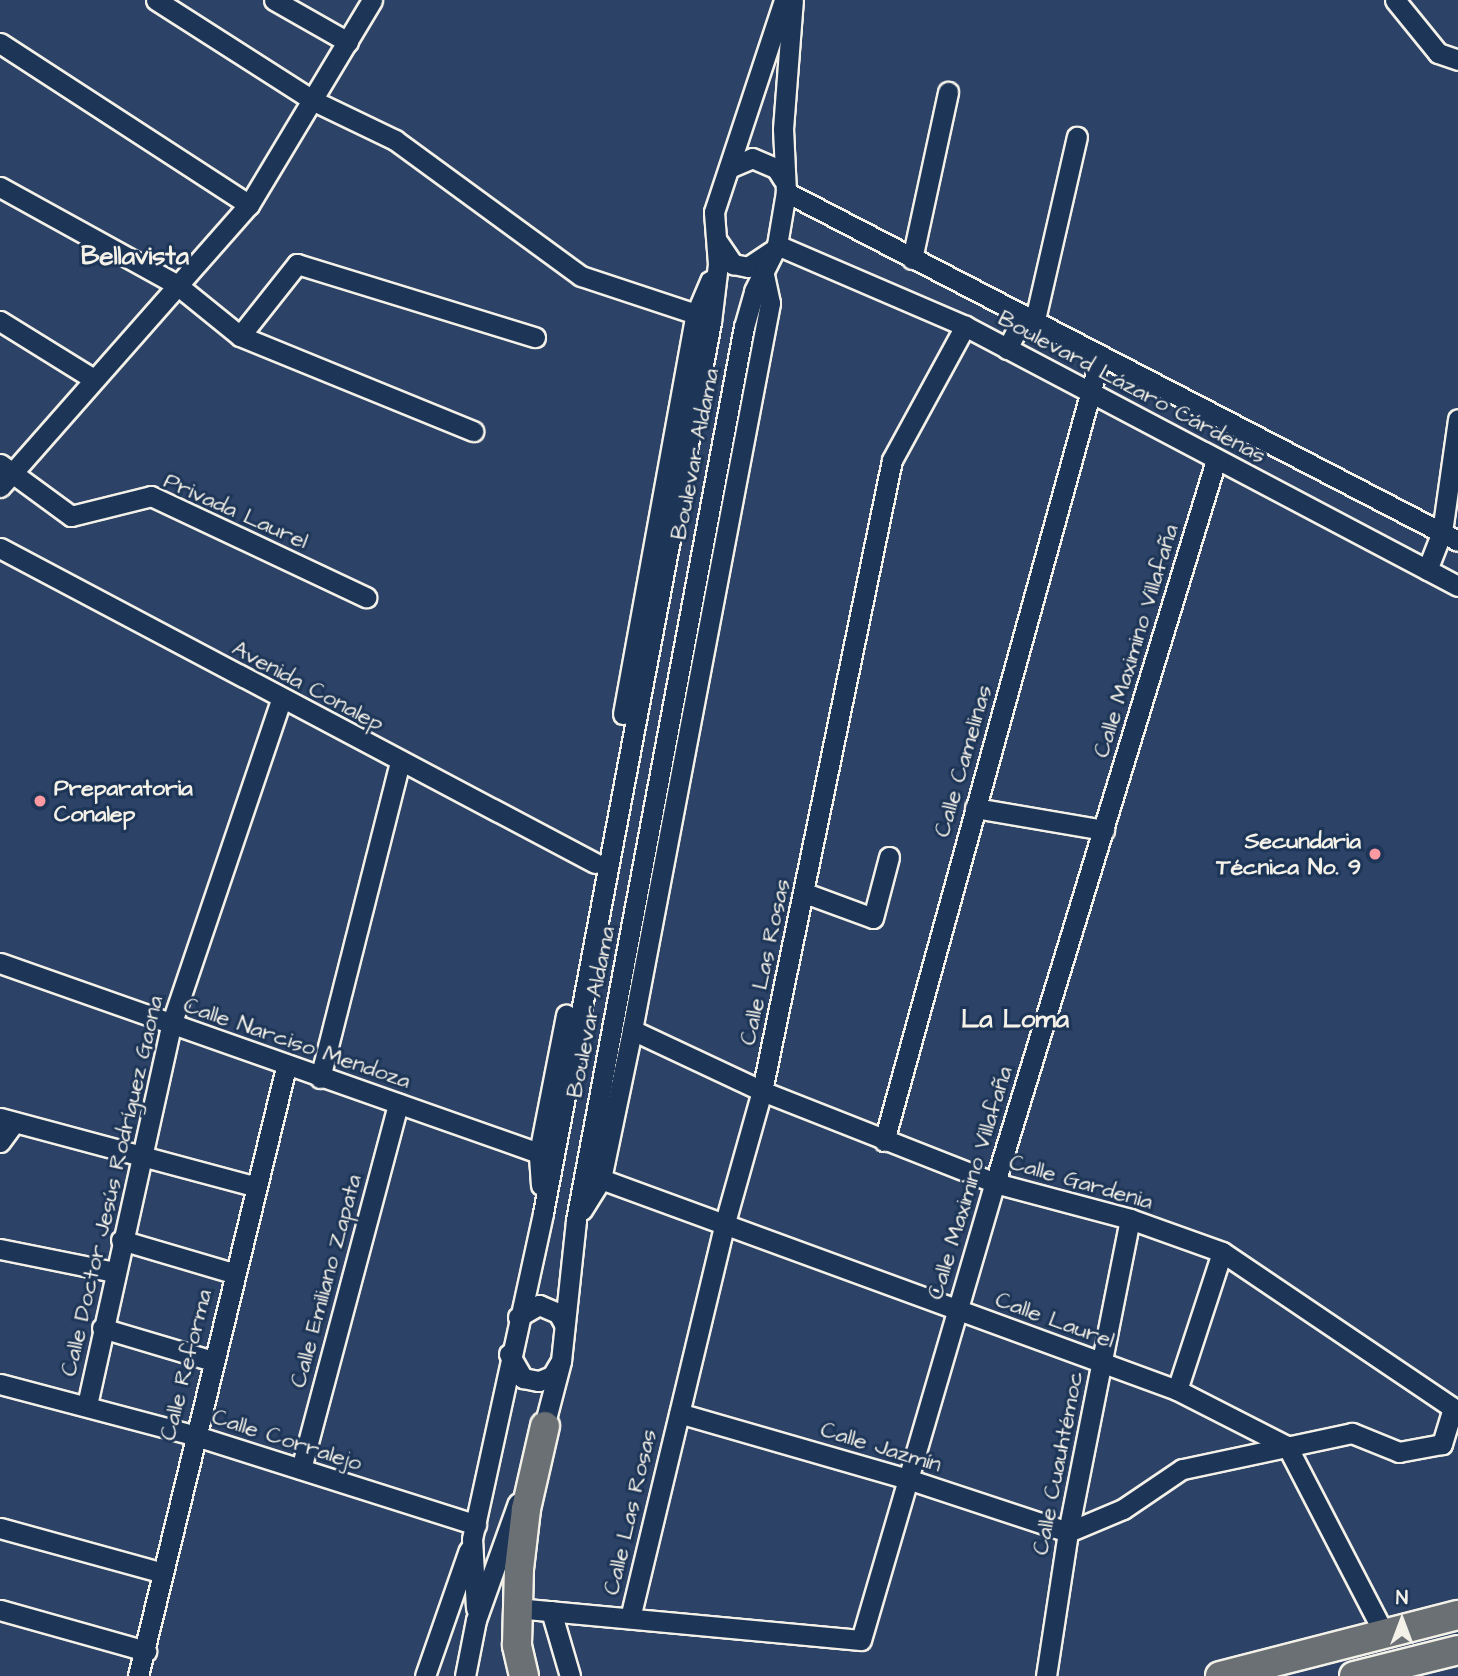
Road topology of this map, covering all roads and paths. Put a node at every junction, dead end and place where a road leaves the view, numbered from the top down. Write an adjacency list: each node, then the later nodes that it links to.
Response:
1 (156, 0): 11 (street)
2 (274, 0): 7 (street)
3 (372, 0): 7 (street)
4 (784, 0): 13 (street, Boulevar Aldama)
5 (793, 0): 14 (street, Boulevar Aldama)
6 (1395, 0): 9 (street)
7 (348, 42): 11 (street)
8 (0, 44): 16 (street)
9 (1458, 60)
10 (948, 92): 19 (street)
11 (314, 101): 16 (street); 23 (street)
12 (1077, 137): 25 (street)
13 (729, 168): 14 (street); 17 (street, Boulevar Aldama)
14 (784, 185): 18 (street, Boulevar Aldama); 19 (street, Boulevard Lázaro Cárdenas)
15 (0, 187): 22 (street)
16 (249, 205): 22 (street)
17 (717, 241): 18 (street); 20 (street, Boulevar Aldama)
18 (774, 248): 21 (street, Boulevar Aldama); 26 (street, Boulevard Lázaro Cárdenas)
19 (912, 259): 25 (street, Boulevard Lázaro Cárdenas)
20 (718, 264): 23 (street, Boulevar Aldama); 64 (street, Boulevar Aldama)
21 (763, 270): 51 (street); 66 (street, Boulevar Aldama)
22 (176, 284): 27 (street); 31 (street)
23 (696, 314): 47 (street, Boulevar Aldama)
24 (0, 321): 31 (street)
25 (1029, 321): 29 (street); 30 (street, Boulevard Lázaro Cárdenas)
26 (965, 326): 29 (street, Boulevard Lázaro Cárdenas); 48 (street, Calle Las Rosas)
27 (240, 336): 28 (street); 34 (street)
28 (535, 337)
29 (1007, 349): 32 (street, Boulevard Lázaro Cárdenas)
30 (1100, 358): 32 (street, Calle Camelinas); 37 (street, Boulevard Lázaro Cárdenas)
31 (92, 377): 36 (street)
32 (1092, 395): 35 (street, Boulevard Lázaro Cárdenas); 44 (street, Calle Camelinas)
33 (1458, 419): 37 (street)
34 (472, 431)
35 (1216, 460): 39 (street, Boulevard Lázaro Cárdenas); 45 (street, Calle Maximino Villafaña)
36 (4, 475): 41 (street, Privada Laurel)
37 (1450, 537): 39 (street)
38 (0, 548): 42 (street, Avenida Conalep)
39 (1427, 570): 40 (street, Boulevard Lázaro Cárdenas)
40 (1458, 586)
41 (366, 597)
42 (281, 700): 43 (street, Avenida Conalep); 50 (street, Calle Doctor Jesús Rodríguez Gaona)
43 (400, 762): 47 (street, Avenida Conalep); 53 (street)
44 (975, 808): 45 (street); 57 (street, Calle Camelinas)
45 (1104, 830): 62 (street, Calle Maximino Villafaña)
46 (889, 857): 48 (street)
47 (596, 863): 59 (street, Boulevar Aldama)
48 (805, 893): 54 (street, Calle Las Rosas)
49 (0, 963): 50 (street, Calle Narciso Mendoza)
50 (171, 1026): 52 (street, Calle Narciso Mendoza); 60 (street, Calle Doctor Jesús Rodríguez Gaona)
51 (632, 1030): 54 (street, Calle Gardenia); 61 (street)
52 (286, 1067): 53 (street, Calle Narciso Mendoza); 63 (street, Calle Reforma)
53 (320, 1078): 55 (street, Calle Narciso Mendoza)
54 (762, 1091): 57 (street, Calle Gardenia); 67 (street, Calle Las Rosas)
55 (398, 1104): 59 (street, Calle Narciso Mendoza); 88 (street, Calle Emiliano Zapata)
56 (7, 1120): 58 (street); 60 (street)
57 (884, 1141): 62 (street, Calle Gardenia)
58 (0, 1142)
59 (539, 1153): 64 (street, Boulevar Aldama)
60 (139, 1158): 63 (street); 68 (street, Calle Doctor Jesús Rodríguez Gaona)
61 (601, 1179): 66 (street); 67 (street, Calle Laurel)
62 (995, 1183): 65 (street, Calle Gardenia); 73 (street, Calle Maximino Villafaña)
63 (254, 1186): 72 (street, Calle Reforma)
64 (543, 1213): 74 (street, Boulevar Aldama)
65 (1130, 1219): 70 (street, Calle Gardenia); 80 (street, Calle Cuauhtémoc)
66 (576, 1220): 75 (street, Boulevar Aldama)
67 (724, 1226): 73 (street, Calle Laurel); 84 (street, Calle Las Rosas)
68 (121, 1240): 71 (street, Calle Doctor Jesús Rodríguez Gaona); 72 (street)
69 (0, 1249): 71 (street)
70 (1222, 1252): 82 (street); 87 (street, Calle Gardenia)
71 (114, 1272): 76 (street, Calle Doctor Jesús Rodríguez Gaona)
72 (233, 1273): 78 (street, Calle Reforma)
73 (958, 1310): 80 (street, Calle Laurel); 89 (street, Calle Maximino Villafaña)
74 (518, 1317): 75 (street); 77 (street, Boulevar Aldama)
75 (564, 1324): 79 (street, Boulevar Aldama)
76 (102, 1328): 78 (street); 83 (street, Calle Doctor Jesús Rodríguez Gaona)
77 (509, 1354): 79 (street); 91 (street, Boulevar Aldama)
78 (213, 1361): 86 (street, Calle Reforma)
79 (561, 1361): 85 (street, Boulevar Aldama)
80 (1103, 1364): 82 (street, Calle Laurel); 92 (street, Calle Cuauhtémoc)
81 (0, 1384): 83 (street, Calle Corralejo)
82 (1177, 1390): 87 (street, Calle Laurel)
83 (87, 1405): 86 (street, Calle Corralejo)
84 (679, 1413): 89 (street, Calle Jazmín); 98 (street, Calle Las Rosas)
85 (545, 1426): 94 (highway); 99 (street, Boulevar Aldama)
86 (193, 1435): 88 (street, Calle Corralejo); 93 (street, Calle Reforma)
87 (1287, 1446): 92 (street); 100 (street)
88 (301, 1469): 91 (street, Calle Corralejo)
89 (911, 1480): 92 (street, Calle Jazmín); 98 (street, Calle Maximino Villafaña)
90 (0, 1528): 93 (street)
91 (474, 1532): 99 (street, Boulevar Aldama); 104 (street)
92 (1068, 1532): 108 (street, Calle Cuauhtémoc)
93 (163, 1573): 102 (street, Calle Reforma)
94 (516, 1608): 96 (street); 106 (highway)
95 (0, 1610): 102 (street)
96 (551, 1611): 98 (street); 107 (street)
97 (1454, 1615): 100 (highway)
98 (630, 1619)
99 (476, 1620): 105 (street)
100 (1385, 1635): 109 (highway)
101 (1458, 1650): 110 (highway)
102 (145, 1651): 103 (street, Calle Reforma)
103 (138, 1676)
104 (425, 1676)
105 (466, 1676)
106 (524, 1676)
107 (570, 1676)
108 (1046, 1676)
109 (1220, 1676)
110 (1354, 1676)

